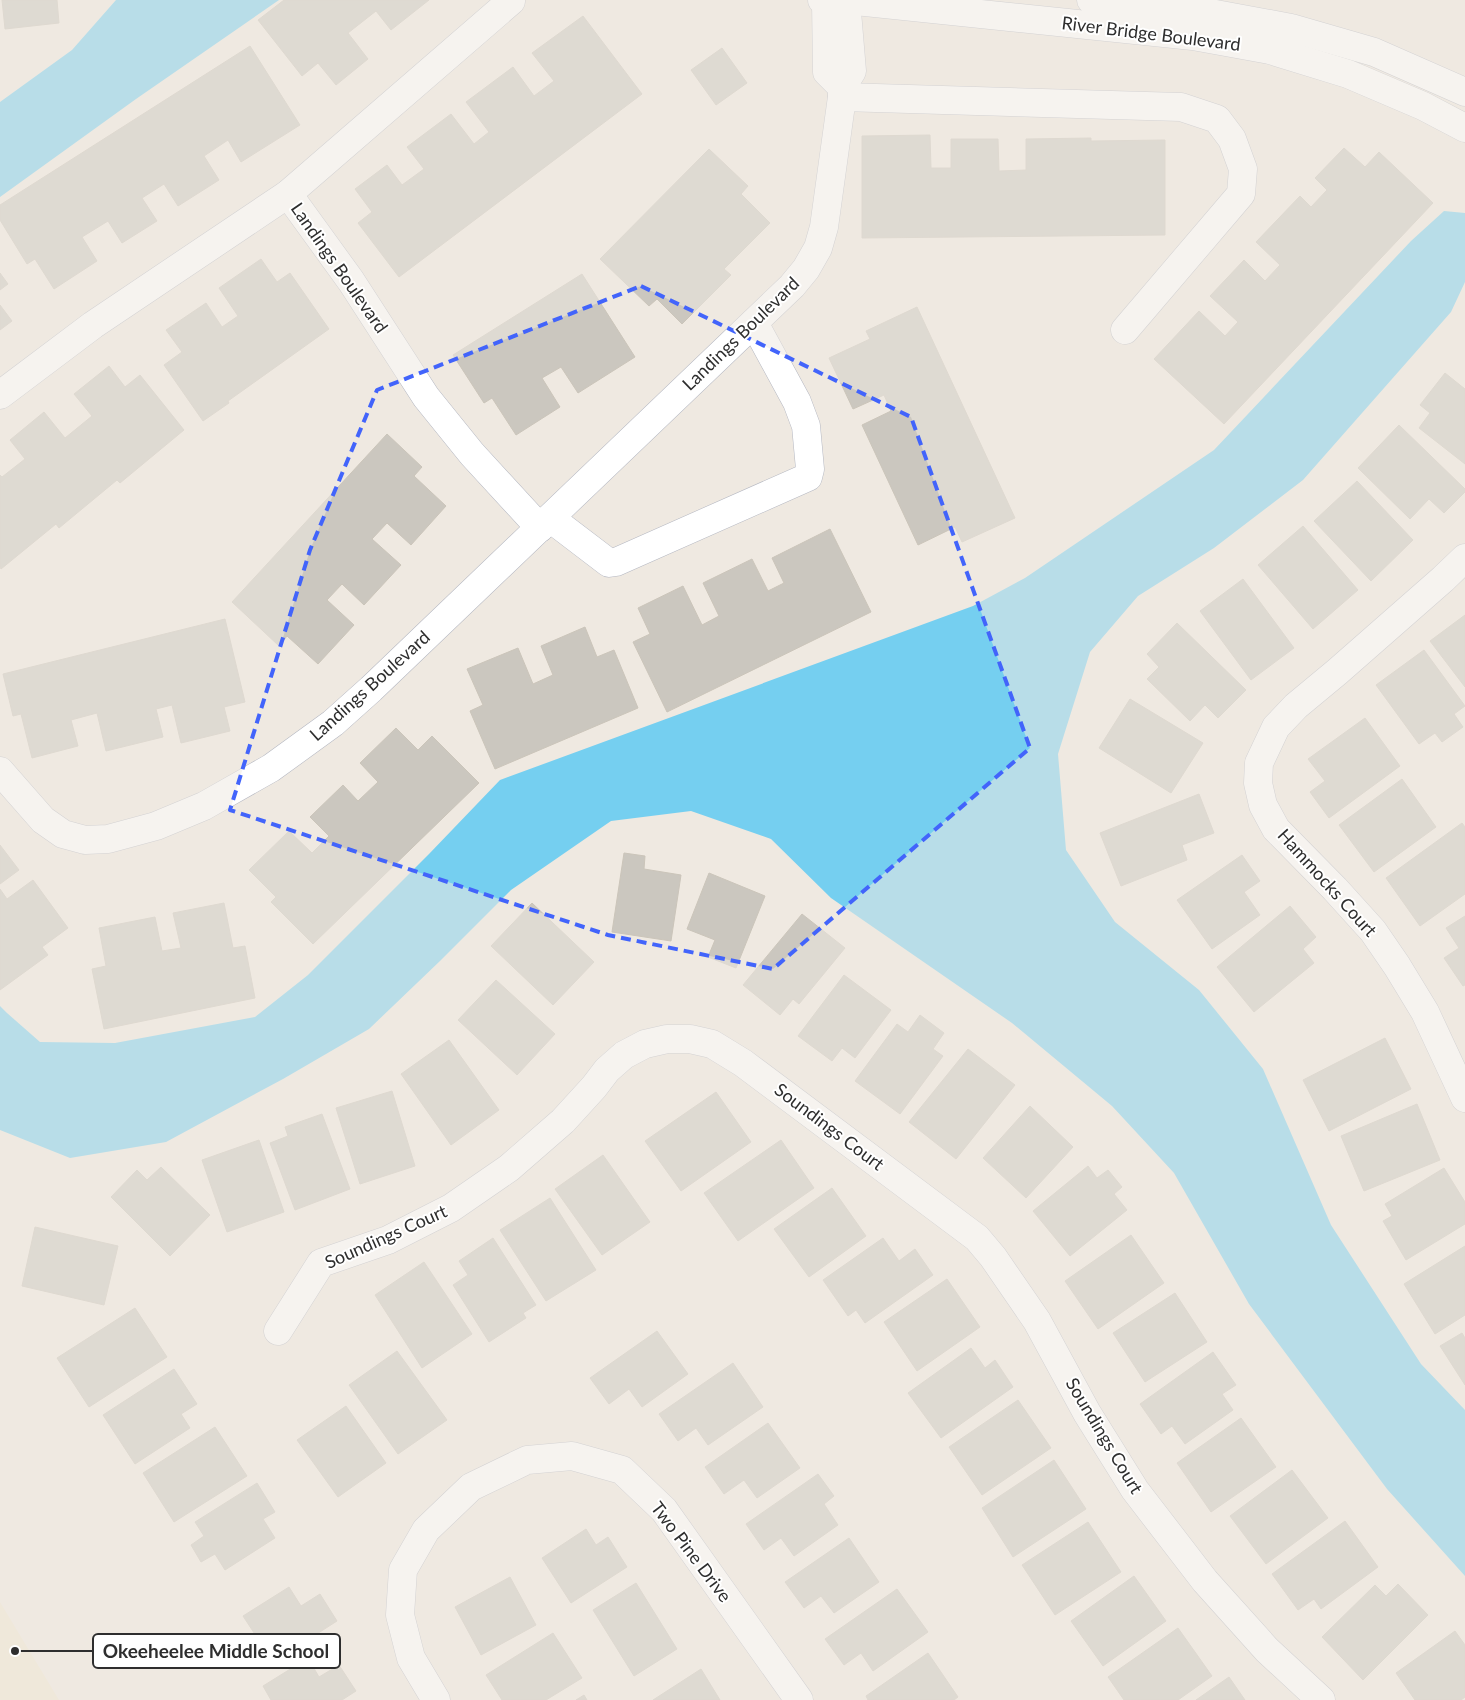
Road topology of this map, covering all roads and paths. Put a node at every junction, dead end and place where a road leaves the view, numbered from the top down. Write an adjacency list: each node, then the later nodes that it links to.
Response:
1 (822, 0): 2 (street, River Bridge Boulevard)
2 (826, 0): 3 (street, River Bridge Boulevard); 6 (street)
3 (846, 0): 6 (street, Landings Boulevard); 8 (street, River Bridge Boulevard)
4 (1091, 0): 7 (street, River Bridge Boulevard)
5 (511, 1): 9 (street, Landings Boulevard)
6 (842, 92): 10 (street, Landings Boulevard); 11 (street)
7 (1465, 92)
8 (1465, 128)
9 (288, 194): 12 (street, Landings Boulevard); 13 (street, Landings Boulevard)
10 (754, 323): 13 (street, Landings Boulevard); 13 (street)
11 (1125, 330)
12 (0, 395)
13 (545, 523): 15 (street, Landings Boulevard)
14 (1465, 558): 16 (street, Hammocks Court)
15 (0, 771)
16 (1465, 1098)
17 (278, 1331): 20 (street, Soundings Court)
18 (436, 1700): 19 (street, Two Pine Drive)
19 (799, 1700)
20 (1321, 1700)

